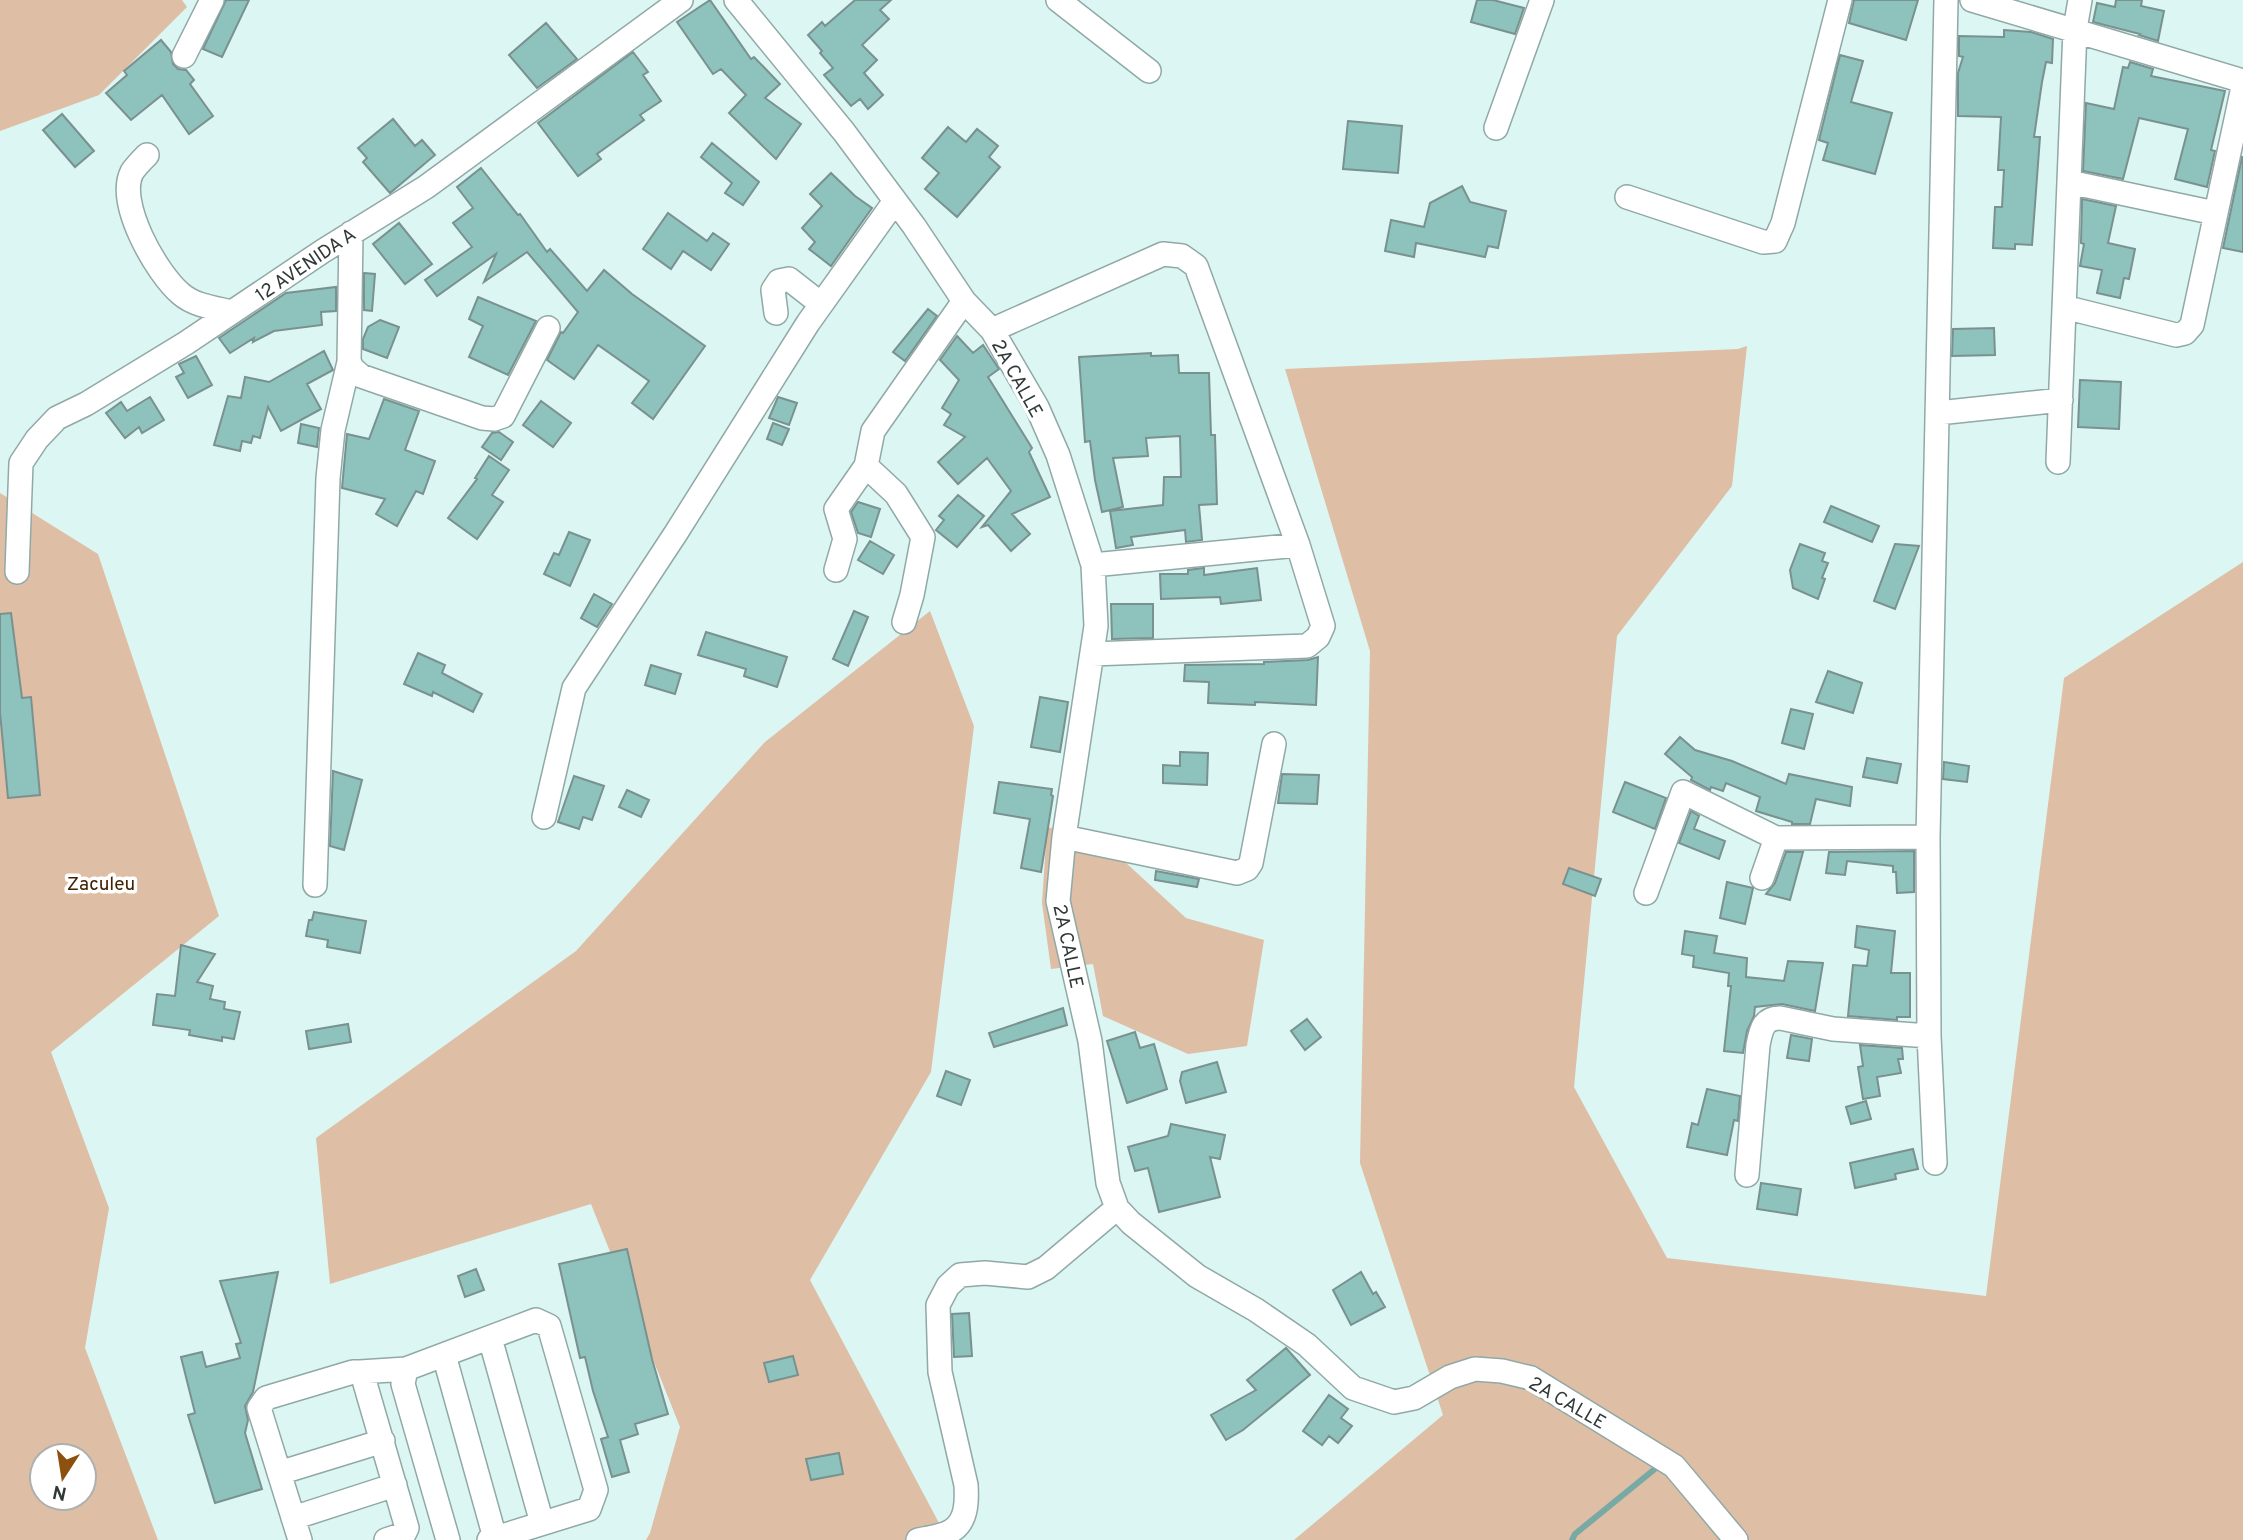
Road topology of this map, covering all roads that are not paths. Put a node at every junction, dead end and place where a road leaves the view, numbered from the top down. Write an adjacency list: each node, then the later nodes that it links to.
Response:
1 (212, 0): 11 (street)
2 (681, 0): 21 (street, 12 AVENIDA A)
3 (736, 0): 19 (street, 2A CALLE)
4 (1058, 0): 12 (street)
5 (1542, 0): 15 (street)
6 (1840, 0): 18 (street)
7 (1946, 0): 31 (street)
8 (1972, 0): 10 (street)
9 (2080, 0): 10 (street)
10 (2074, 29): 13 (street); 17 (street)
11 (184, 56)
12 (1149, 71)
13 (2243, 81)
14 (2243, 87): 20 (street)
15 (1496, 128)
16 (147, 155): 25 (street)
17 (2069, 182): 20 (street); 24 (street)
18 (1628, 197)
19 (895, 201): 22 (street, 2A CALLE); 23 (street)
20 (2215, 213): 24 (street)
21 (351, 233): 25 (street, 12 AVENIDA A); 29 (street)
22 (964, 301): 28 (street, 2A CALLE); 33 (street)
23 (821, 304): 26 (street); 41 (street)
24 (2064, 307): 30 (street)
25 (232, 312): 37 (street, 12 AVENIDA A)
26 (776, 313)
27 (548, 328): 29 (street)
28 (992, 330): 34 (street); 35 (street, 2A CALLE)
29 (349, 362): 46 (street)
30 (2061, 400): 31 (street); 32 (street)
31 (1938, 413): 43 (street)
32 (2058, 462)
33 (866, 466): 36 (street); 38 (street)
34 (1298, 545): 35 (street); 39 (street)
35 (1093, 565): 39 (street, 2A CALLE)
36 (836, 570)
37 (17, 572)
38 (904, 622)
39 (1091, 654): 42 (street, 2A CALLE)
40 (1275, 744): 42 (street)
41 (544, 817)
42 (1064, 837): 51 (street, 2A CALLE)
43 (1928, 837): 44 (street); 48 (street)
44 (1776, 838): 45 (street); 47 (street)
45 (1762, 878)
46 (315, 885)
47 (1646, 893)
48 (1928, 1036): 49 (street); 50 (street)
49 (1935, 1163)
50 (1747, 1175)
51 (1117, 1208): 64 (street); 65 (street, 2A CALLE)
52 (490, 1338): 53 (street); 59 (street); 59 (street)
53 (444, 1355): 54 (street); 61 (street)
54 (406, 1370): 55 (street); 63 (street)
55 (360, 1372): 56 (street); 57 (street)
56 (383, 1441): 57 (street); 58 (street)
57 (279, 1473): 60 (street)
58 (395, 1485): 60 (street); 62 (street)
59 (542, 1523): 61 (street)
60 (296, 1529)
61 (492, 1539)
62 (386, 1540)
63 (448, 1540)
64 (918, 1540)
65 (1736, 1540)

